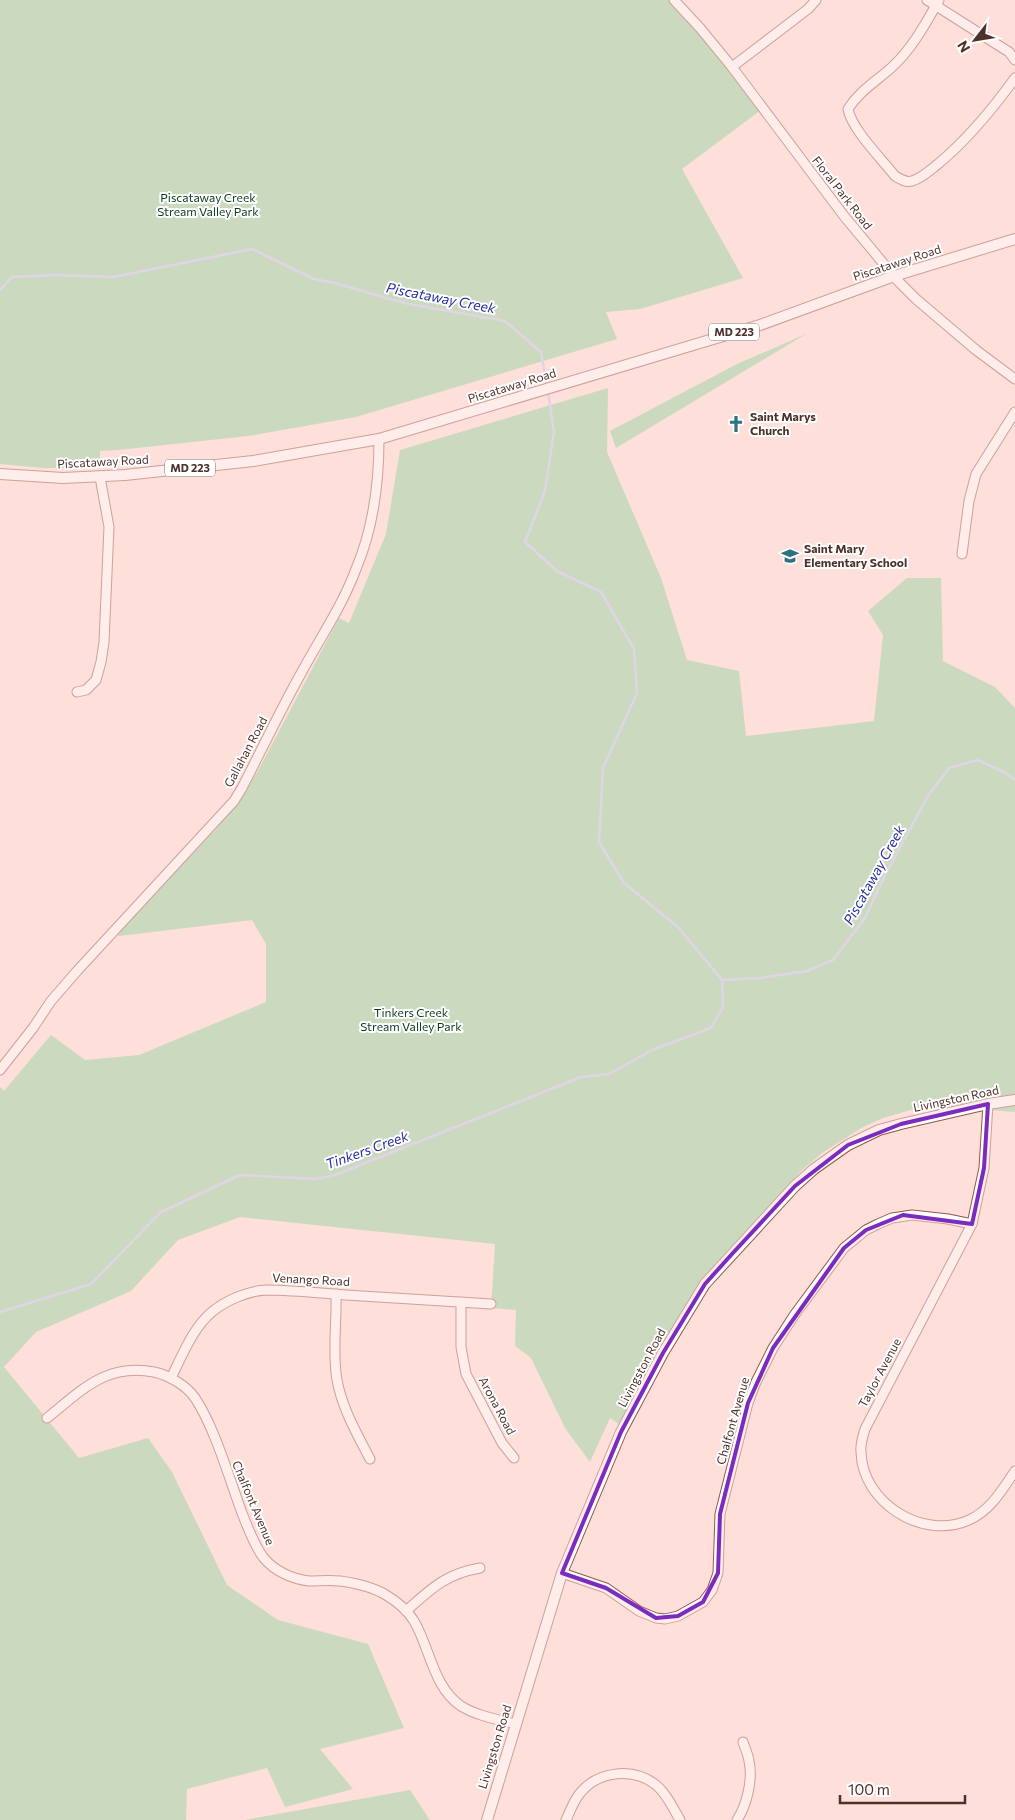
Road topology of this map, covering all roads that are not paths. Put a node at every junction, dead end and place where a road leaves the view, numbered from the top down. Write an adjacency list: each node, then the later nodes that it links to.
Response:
1 (674, 0): 6 (street, Floral Park Road)
2 (816, 0): 6 (street)
3 (927, 0): 4 (street)
4 (937, 3): 5 (street); 7 (street)
5 (1015, 60)
6 (732, 67): 9 (street, Floral Park Road)
7 (1015, 78)
8 (1015, 239): 9 (main road, Piscataway Road)
9 (894, 276): 10 (street, Floral Park Road); 12 (main road, Piscataway Road / MD 223)
10 (1015, 378)
11 (1015, 412): 15 (street)
12 (379, 439): 14 (main road, Piscataway Road / MD 223); 17 (street, Gallahan Road)
13 (0, 474): 14 (main road, Piscataway Road / MD 223)
14 (100, 477): 16 (street)
15 (962, 554)
16 (77, 692)
17 (0, 1070)
18 (1015, 1100): 19 (main road, Livingston Road)
19 (988, 1104): 20 (street, Taylor Avenue); 30 (main road, Livingston Road)
20 (972, 1224): 28 (street, Taylor Avenue); 30 (street, Chalfont Avenue)
21 (336, 1294): 22 (street, Venango Road); 24 (street, Venango Road); 27 (street)
22 (461, 1302): 23 (street, Venango Road); 26 (street, Arona Road)
23 (491, 1304)
24 (171, 1378): 25 (street, Chalfont Avenue); 31 (street, Chalfont Avenue)
25 (48, 1418)
26 (514, 1458)
27 (370, 1459)
28 (1015, 1471)
29 (480, 1568): 31 (street)
30 (562, 1574): 32 (main road, Livingston Road)
31 (406, 1611): 32 (street, Chalfont Avenue)
32 (515, 1724): 34 (main road, Livingston Road)
33 (743, 1742): 37 (street)
34 (486, 1820)
35 (566, 1820): 36 (street)
36 (680, 1820)
37 (737, 1820)

